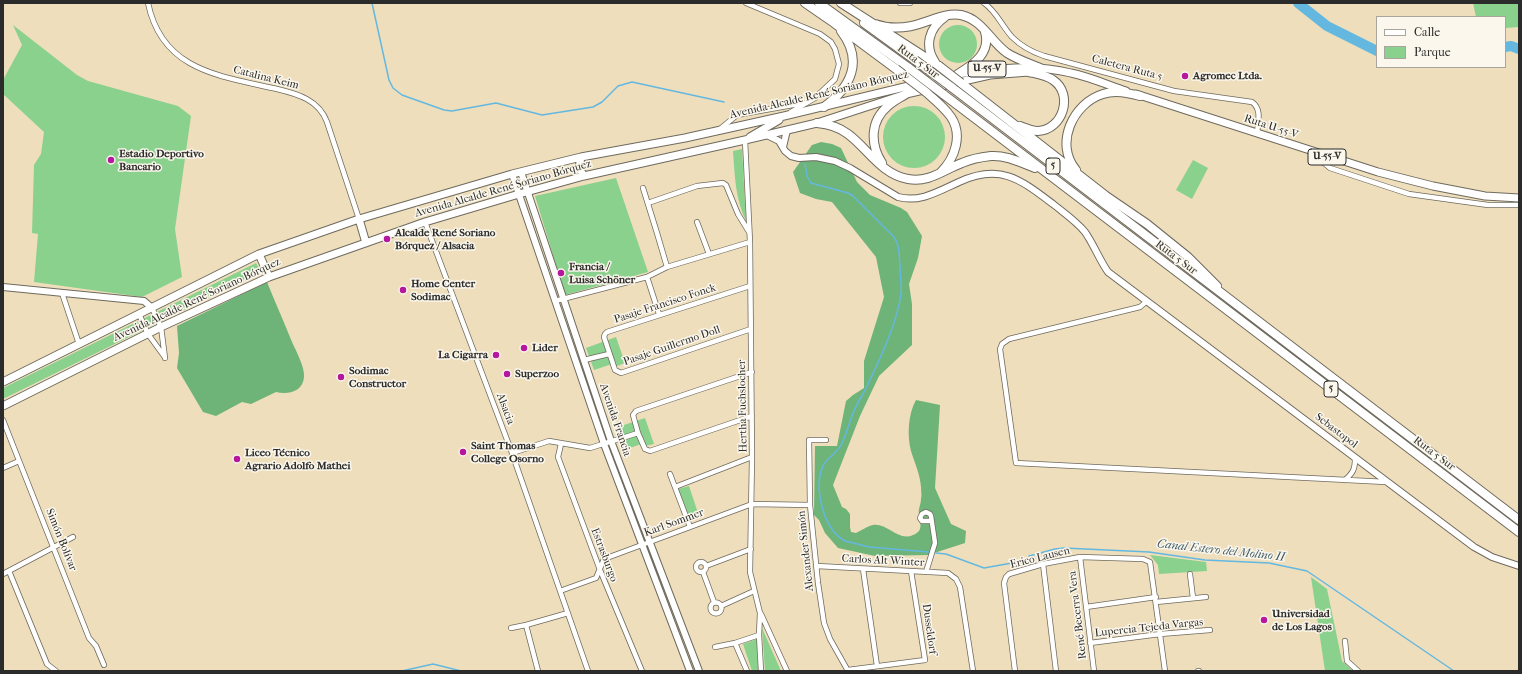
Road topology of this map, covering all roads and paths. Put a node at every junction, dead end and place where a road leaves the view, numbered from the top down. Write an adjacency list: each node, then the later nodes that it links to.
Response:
1 (148, 3): 46 (street, Catalina Keim)
2 (746, 3): 20 (street)
3 (805, 3): 11 (highway)
4 (820, 3): 33 (highway, Ruta 5 Sur / 5, bridge)
5 (838, 3): 66 (highway, Ruta 5 Sur / 5, bridge)
6 (841, 3): 12 (highway)
7 (900, 3): 8 (street)
8 (910, 3)
9 (984, 3): 27 (street, Caletera Ruta 5)
10 (951, 14): 12 (highway); 13 (highway); 14 (highway)
11 (834, 23): 21 (highway); 38 (highway, bridge)
12 (875, 24): 14 (highway)
13 (983, 27): 15 (highway); 17 (highway)
14 (934, 63): 23 (highway, bridge)
15 (1043, 69): 16 (main road, Avenida Alcalde René Soriano Bórquez / U-55-V); 17 (main road, Avenida Alcalde René Soriano Bórquez / U-55-V); 19 (main road, Ruta U-55-V / U-55-V)
16 (1030, 72): 18 (main road, Avenida Alcalde René Soriano Bórquez / U-55-V); 23 (highway)
17 (958, 74): 21 (main road, Avenida Alcalde René Soriano Bórquez / U-55-V)
18 (906, 94): 24 (main road, Avenida Alcalde René Soriano Bórquez); 34 (highway)
19 (1140, 96): 27 (main road, Ruta U-55-V / U-55-V); 39 (highway)
20 (808, 102): 22 (street); 25 (street)
21 (824, 107): 22 (main road, Avenida Alcalde René Soriano Bórquez)
22 (784, 116): 25 (main road, Avenida Alcalde René Soriano Bórquez); 29 (main road)
23 (1011, 122): 39 (highway)
24 (817, 123): 26 (main road, Avenida Alcalde René Soriano Bórquez); 34 (highway)
25 (718, 130): 32 (main road, Avenida Alcalde René Soriano Bórquez)
26 (787, 130): 28 (main road, Avenida Alcalde René Soriano Bórquez); 30 (street)
27 (1257, 133): 31 (main road, Ruta U-55-V / U-55-V)
28 (767, 135): 29 (main road, Avenida Alcalde René Soriano Bórquez); 30 (street)
29 (745, 140): 37 (main road, Avenida Alcalde René Soriano Bórquez); 49 (street, Hertha Fuchslocher)
30 (783, 147): 62 (street)
31 (1320, 154): 43 (main road, Ruta U-55-V / U-55-V); 45 (street)
32 (580, 157): 35 (main road, Avenida Alcalde René Soriano Bórquez); 37 (main road)
33 (1042, 170): 38 (highway); 99 (highway, Ruta 5 Sur / 5)
34 (889, 171): 38 (highway)
35 (521, 172): 36 (main road, Avenida Alcalde René Soriano Bórquez); 41 (street, Avenida Francia)
36 (512, 174): 42 (street, Avenida Francia); 46 (main road, Avenida Alcalde René Soriano Bórquez)
37 (584, 176): 41 (main road, Avenida Alcalde René Soriano Bórquez)
38 (934, 177)
39 (1083, 179): 66 (highway)
40 (643, 188): 44 (street)
41 (527, 192): 42 (main road, Avenida Alcalde René Soriano Bórquez); 60 (street, Avenida Francia)
42 (519, 194): 47 (main road, Avenida Alcalde René Soriano Bórquez); 61 (street, Avenida Francia)
43 (1519, 198)
44 (648, 203): 49 (street); 54 (street)
45 (1519, 205)
46 (359, 219): 51 (main road); 52 (main road, Avenida Alcalde René Soriano Bórquez)
47 (425, 222): 51 (main road, Avenida Alcalde René Soriano Bórquez); 85 (street, Alsacia)
48 (697, 222): 53 (street)
49 (750, 234): 50 (street, Hertha Fuchslocher)
50 (750, 242): 53 (street); 57 (street, Hertha Fuchslocher)
51 (366, 243): 55 (main road, Avenida Alcalde René Soriano Bórquez)
52 (259, 254): 55 (main road); 63 (main road, Avenida Alcalde René Soriano Bórquez)
53 (709, 254): 54 (street)
54 (667, 267): 56 (street)
55 (269, 277): 67 (main road, Avenida Alcalde René Soriano Bórquez)
56 (647, 277): 60 (street); 65 (street)
57 (750, 286): 65 (street, Pasaje Francisco Fonck); 68 (street, Hertha Fuchslocher)
58 (3, 287): 59 (street)
59 (62, 293): 63 (street); 70 (street)
60 (563, 299): 61 (street); 73 (street, Avenida Francia)
61 (556, 301): 72 (street, Avenida Francia)
62 (1147, 301): 87 (street, Sebastopol); 91 (street)
63 (152, 308): 64 (main road, Avenida Alcalde René Soriano Bórquez); 67 (street)
64 (139, 314): 69 (street); 70 (main road, Avenida Alcalde René Soriano Bórquez)
65 (659, 314): 71 (street, Pasaje Francisco Fonck)
66 (1247, 314): 97 (highway, Ruta 5 Sur / 5)
67 (161, 327): 69 (main road, Avenida Alcalde René Soriano Bórquez); 69 (street)
68 (751, 329): 71 (street, Pasaje Guillermo Doll); 75 (street, Hertha Fuchslocher)
69 (148, 334): 77 (main road, Avenida Alcalde René Soriano Bórquez)
70 (79, 344): 76 (main road, Avenida Alcalde René Soriano Bórquez)
71 (609, 354): 73 (street)
72 (574, 356): 73 (street); 74 (street, Avenida Francia)
73 (584, 359): 74 (street); 82 (street, Avenida Francia)
74 (578, 366): 84 (street, Avenida Francia)
75 (752, 372): 78 (street, Hertha Fuchslocher); 80 (street)
76 (3, 382)
77 (3, 406)
78 (752, 416): 80 (street); 86 (street, Hertha Fuchslocher)
79 (3, 420): 88 (street, Simón Bolívar)
80 (638, 433): 82 (street)
81 (826, 440): 95 (street, Alexander Simón)
82 (611, 441): 84 (street); 101 (street, Avenida Francia)
83 (561, 444): 84 (street); 85 (street); 111 (street, Estrasburgo)
84 (604, 444): 102 (street, Avenida Francia)
85 (512, 453): 118 (street, Alsacia)
86 (752, 457): 93 (street); 94 (street, Hertha Fuchslocher)
87 (1355, 459): 91 (street); 92 (street, Sebastopol)
88 (19, 461): 89 (street); 103 (street, Simón Bolívar)
89 (3, 468)
90 (670, 474): 93 (street)
91 (1345, 480): 92 (street)
92 (1386, 482): 109 (street, Sebastopol)
93 (675, 487): 98 (street)
94 (752, 504): 95 (street, Karl Sommer); 98 (street, Karl Sommer); 104 (street, Hertha Fuchslocher)
95 (810, 505): 108 (street, Alexander Simón)
96 (930, 520): 115 (street)
97 (1519, 520)
98 (690, 527): 101 (street, Karl Sommer)
99 (1519, 532)
100 (73, 538): 103 (street)
101 (649, 542): 102 (street, Karl Sommer); 144 (street, Avenida Francia)
102 (642, 545): 111 (street, Karl Sommer); 143 (street, Avenida Francia)
103 (54, 547): 112 (street); 137 (street, Simón Bolívar)
104 (751, 549): 107 (street); 119 (street, Hertha Fuchslocher)
105 (1080, 557): 106 (street, Erico Lausen); 122 (street, Erico Lausen); 125 (street, René Becerra Vera)
106 (1043, 564): 150 (street, Erico Lausen); 151 (street)
107 (706, 566): 113 (street); 113 (street)
108 (817, 566): 110 (street, Carlos Alt Winter); 148 (street, Alexander Simón)
109 (1519, 566)
110 (863, 569): 114 (street, Carlos Alt Winter); 138 (street)
111 (600, 570): 118 (street, Karl Sommer); 142 (street, Estrasburgo)
112 (9, 571): 116 (street); 139 (street)
113 (703, 572): 123 (street)
114 (911, 572): 115 (street, Carlos Alt Winter); 138 (street, Dusseldorf)
115 (926, 572): 149 (street, Carlos Alt Winter)
116 (3, 574)
117 (1190, 574): 121 (street)
118 (560, 591): 126 (street, Alsacia)
119 (754, 591): 124 (street); 127 (street, Hertha Fuchslocher)
120 (1206, 597): 121 (street)
121 (1193, 598): 122 (street)
122 (1156, 600): 125 (street); 131 (street)
123 (714, 602): 124 (street); 124 (street)
124 (721, 606)
125 (1086, 607): 135 (street, René Becerra Vera)
126 (568, 613): 128 (street); 141 (street, Alsacia)
127 (760, 613): 132 (street, Hertha Fuchslocher); 147 (street)
128 (526, 625): 129 (street); 140 (street)
129 (511, 628)
130 (1210, 630): 131 (street, Lupercia Tejeda Vargas)
131 (1160, 634): 135 (street, Lupercia Tejeda Vargas); 153 (street)
132 (759, 635): 134 (street); 146 (street, Hertha Fuchslocher)
133 (1345, 642): 154 (street)
134 (735, 643): 136 (street); 145 (street)
135 (1090, 643): 152 (street, René Becerra Vera)
136 (715, 646)
137 (104, 665)
138 (876, 666): 148 (street, Dusseldorf)
139 (56, 671)
140 (538, 671)
141 (588, 671)
142 (642, 671)
143 (690, 671)
144 (699, 671)
145 (747, 671)
146 (761, 671)
147 (787, 671)
148 (848, 671)
149 (973, 671)
150 (1015, 671)
151 (1056, 671)
152 (1094, 671)
153 (1164, 671)
154 (1358, 671)

